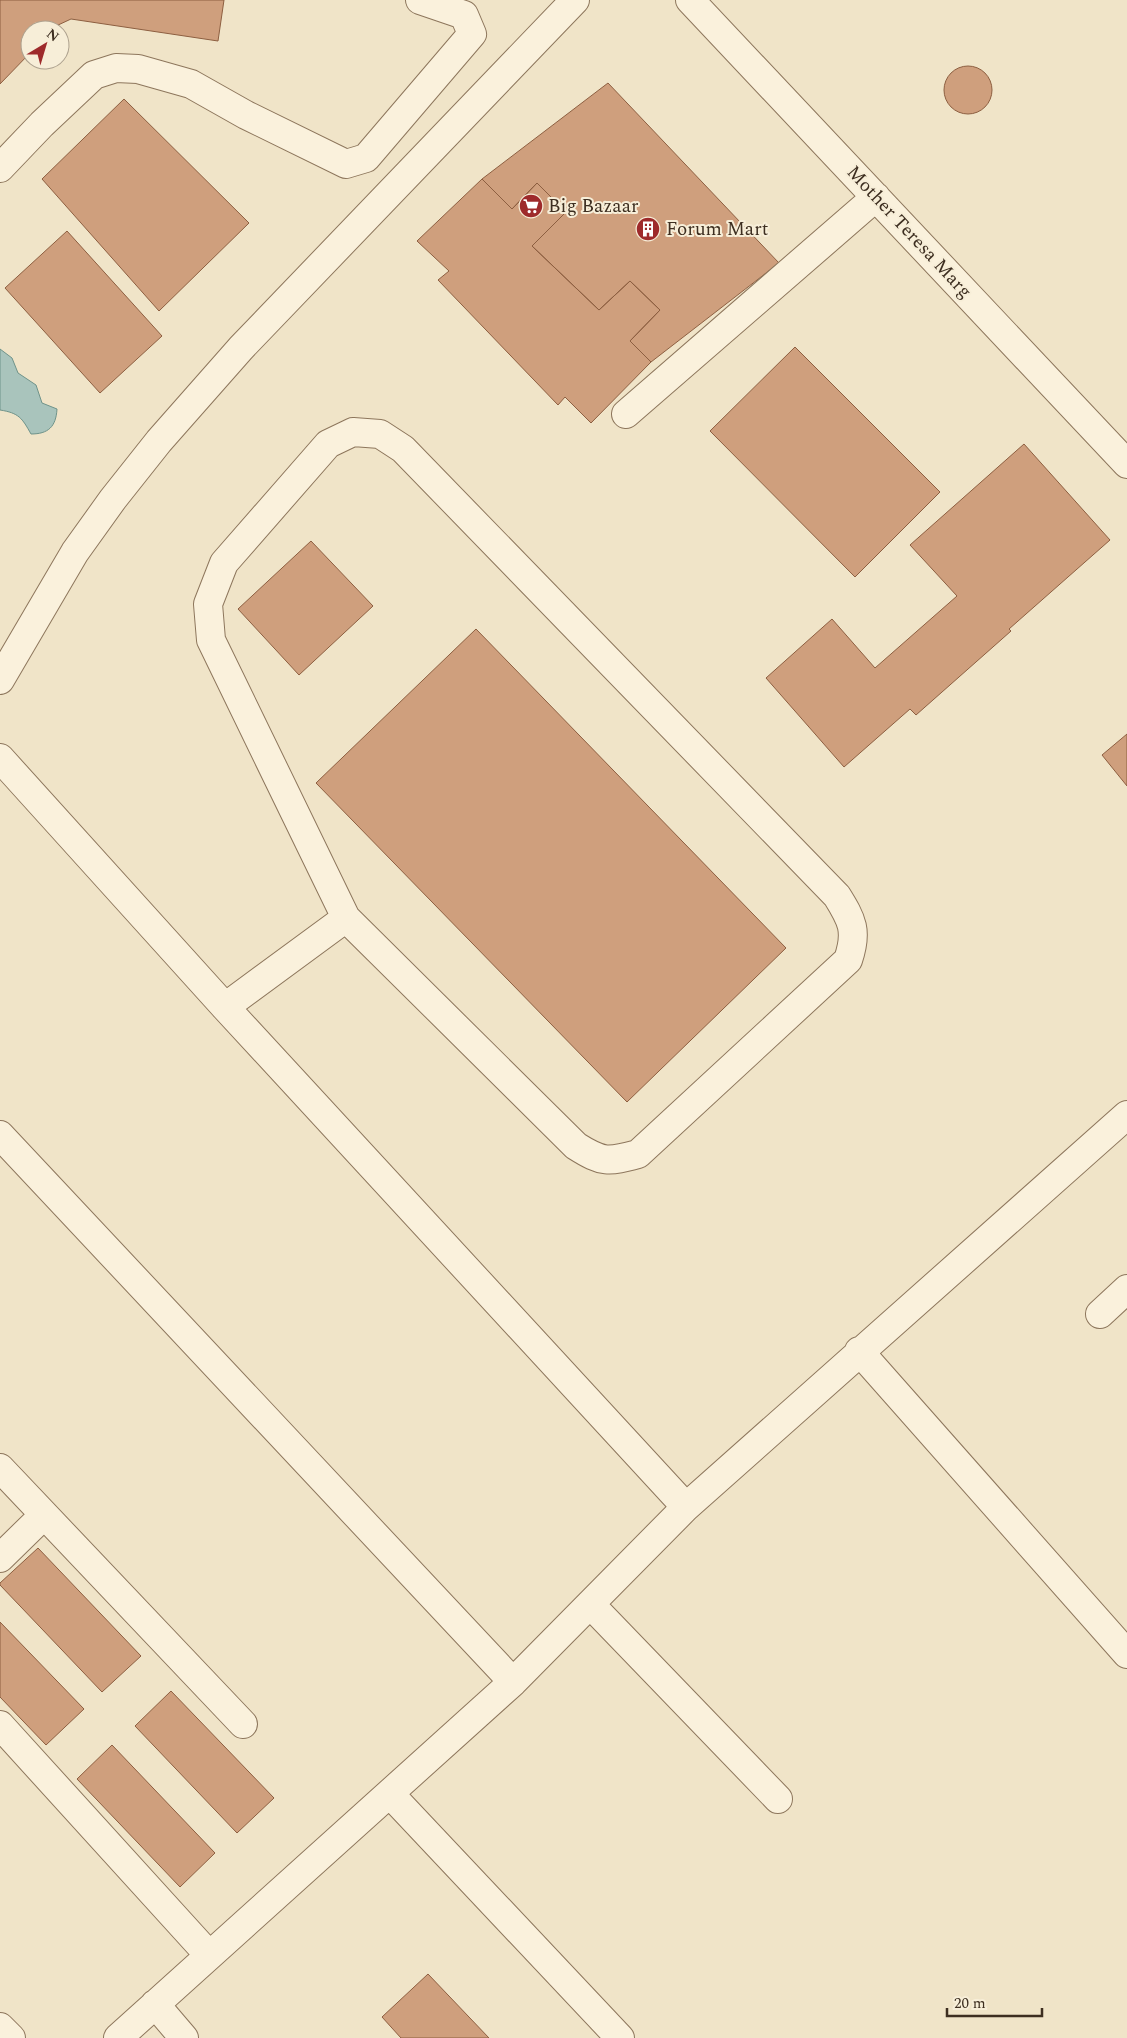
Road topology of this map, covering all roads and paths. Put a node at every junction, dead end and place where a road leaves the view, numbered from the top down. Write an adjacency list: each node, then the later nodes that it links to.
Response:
1 (420, 0): 4 (street)
2 (575, 0): 8 (street)
3 (690, 0): 5 (street, Mother Teresa Marg)
4 (0, 168)
5 (876, 197): 6 (street); 7 (street, Mother Teresa Marg)
6 (626, 414)
7 (1127, 464)
8 (0, 680)
9 (0, 758): 11 (street)
10 (346, 918): 10 (street); 11 (street)
11 (225, 1007): 18 (street)
12 (1127, 1115): 16 (street)
13 (0, 1135): 23 (street)
14 (1127, 1289): 15 (street)
15 (1100, 1314)
16 (860, 1351): 18 (street); 22 (street)
17 (0, 1468): 19 (street)
18 (686, 1507): 21 (street)
19 (44, 1516): 20 (street); 24 (street)
20 (0, 1558)
21 (590, 1604): 23 (street); 27 (street)
22 (1127, 1654)
23 (513, 1682): 26 (street)
24 (243, 1724)
25 (0, 1725): 28 (street)
26 (390, 1794): 28 (street); 34 (street)
27 (778, 1799)
28 (209, 1955): 29 (street)
29 (155, 2004): 32 (street); 33 (street)
30 (0, 2027): 31 (street)
31 (11, 2038)
32 (118, 2038)
33 (184, 2038)
34 (620, 2038)

